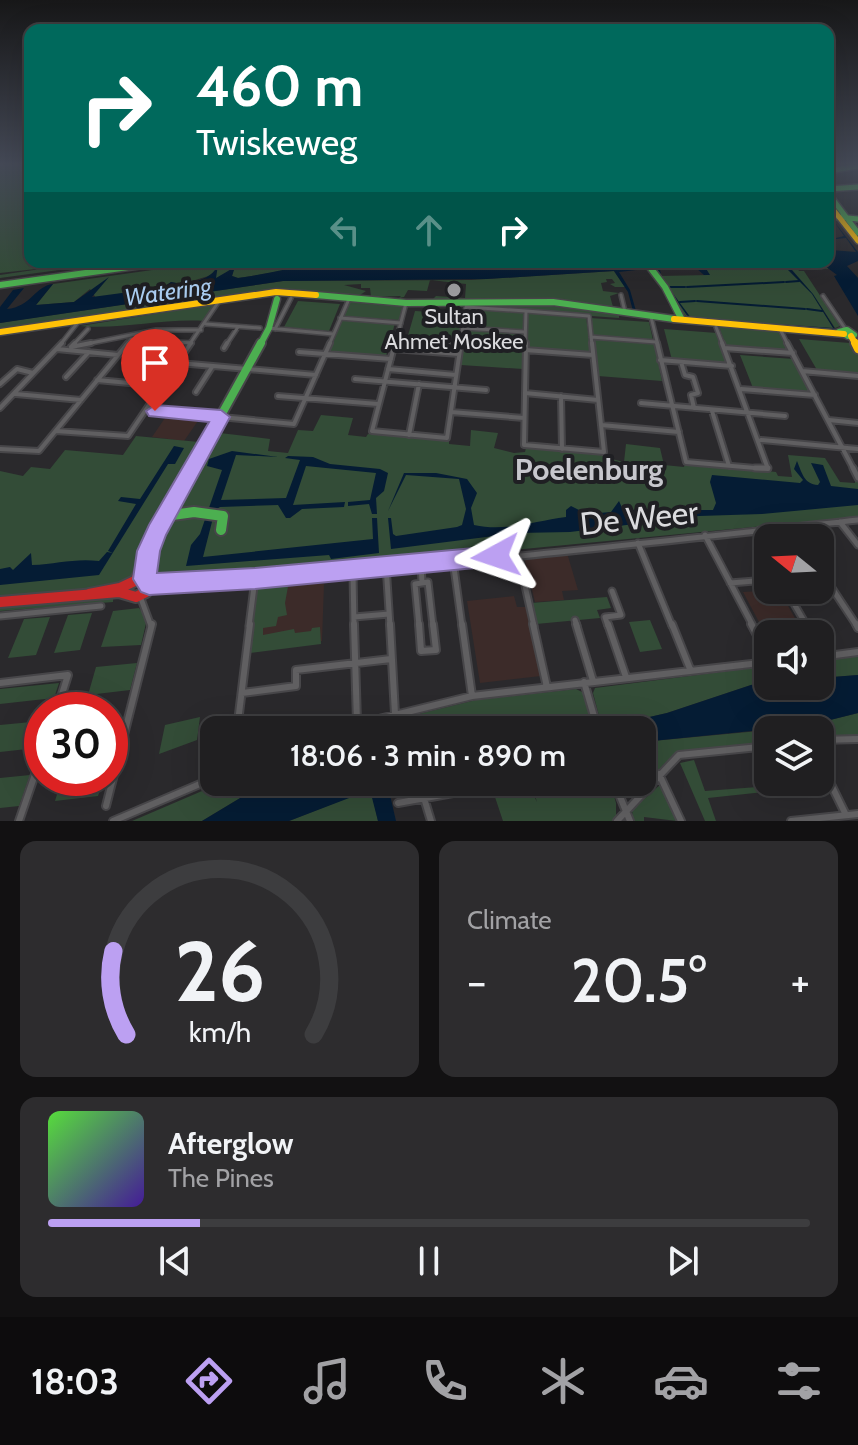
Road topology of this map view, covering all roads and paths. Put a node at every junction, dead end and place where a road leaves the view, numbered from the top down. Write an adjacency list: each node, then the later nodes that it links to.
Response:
1 (835, 202): 4 (main road)
2 (834, 209): 4 (main road)
3 (834, 217): 4 (street)
4 (843, 218): 5 (main road); 6 (main road); 7 (main road)
5 (858, 219)
6 (858, 233)
7 (858, 241)
8 (96, 268): 11 (main road)
9 (117, 268): 11 (main road)
10 (650, 268): 21 (main road)
11 (0, 283)
12 (621, 295): 18 (street)
13 (823, 296): 36 (street)
14 (279, 297): 15 (main road); 16 (main road); 27 (main road); 27 (street)
15 (406, 301): 18 (main road); 19 (street); 23 (street)
16 (219, 302): 22 (main road); 24 (street)
17 (526, 311): 28 (street); 31 (street); 35 (street)
18 (625, 313): 20 (main road)
19 (340, 318): 23 (street); 34 (street)
20 (651, 318): 21 (main road); 39 (street)
21 (679, 318): 25 (main road)
22 (79, 322): 33 (main road); 44 (street)
23 (401, 323): 37 (street)
24 (206, 324): 26 (street); 30 (street)
25 (716, 325): 36 (main road); 43 (street)
26 (238, 326): 27 (street); 42 (street)
27 (268, 327): 34 (street); 62 (main road)
28 (463, 327): 31 (street); 41 (street)
29 (88, 329): 45 (street)
30 (201, 330): 40 (street); 45 (street)
31 (525, 332): 47 (street)
32 (782, 332): 50 (street)
33 (2, 334)
34 (333, 334): 51 (street)
35 (591, 337): 39 (street); 54 (street)
36 (849, 337)
37 (396, 338): 41 (street); 46 (street)
38 (160, 340): 40 (street); 53 (street); 59 (street)
39 (656, 342): 56 (street)
40 (192, 343): 58 (street)
41 (461, 344): 52 (street)
42 (224, 348)
43 (724, 348): 50 (street); 61 (street)
44 (56, 349): 45 (street); 65 (street)
45 (69, 349): 48 (street)
46 (394, 349): 52 (street); 55 (street)
47 (525, 350): 54 (street); 80 (street)
48 (89, 352): 53 (street); 69 (street)
49 (299, 352): 51 (street)
50 (793, 353): 64 (street)
51 (325, 354): 55 (street); 66 (street)
52 (459, 354): 67 (street)
53 (118, 355): 71 (street)
54 (593, 355): 87 (street)
55 (391, 359): 63 (street)
56 (660, 360): 57 (street); 90 (street)
57 (681, 362): 61 (street); 92 (street)
58 (179, 363): 60 (street); 75 (street)
59 (142, 364)
60 (212, 366): 62 (street); 79 (street)
61 (732, 366): 77 (street)
62 (247, 367): 66 (street); 98 (main road)
63 (388, 369): 67 (street); 72 (street)
64 (802, 371): 68 (street); 82 (street)
65 (33, 373): 73 (street); 81 (street)
66 (316, 375): 85 (street)
67 (456, 375): 76 (street)
68 (858, 376)
69 (66, 377)
70 (355, 379): 72 (street)
71 (97, 380): 75 (street); 86 (street)
72 (385, 381): 74 (street); 89 (street)
73 (0, 384)
74 (419, 384): 76 (street); 105 (street)
75 (163, 386): 93 (street)
76 (455, 387): 78 (street); 95 (street)
77 (741, 389): 82 (street); 96 (street)
78 (486, 390)
79 (196, 392)
80 (525, 393): 84 (street); 99 (street)
81 (14, 394): 86 (street); 91 (street)
82 (815, 395): 100 (street)
83 (278, 396): 85 (street)
84 (561, 396): 87 (street); 109 (street)
85 (307, 398): 89 (street); 98 (street)
86 (81, 400): 103 (street)
87 (598, 400): 102 (street)
88 (641, 403): 90 (street)
89 (378, 404): 105 (street)
90 (673, 406): 92 (street); 104 (street)
91 (0, 408)
92 (694, 408): 94 (street)
93 (147, 410): 98 (street); 103 (street)
94 (711, 410): 96 (street); 111 (street)
95 (451, 412): 99 (street); 105 (street)
96 (750, 413): 97 (street); 106 (street)
97 (785, 416)
98 (220, 417): 113 (main road)
99 (524, 418): 109 (street)
100 (827, 420): 101 (street); 107 (street)
101 (858, 423)
102 (601, 425): 104 (street); 109 (street)
103 (56, 431): 108 (street)
104 (679, 432): 111 (street)
105 (409, 435)
106 (760, 440): 107 (street); 111 (street)
107 (842, 448): 110 (street); 112 (street)
108 (0, 449)
109 (562, 449)
110 (858, 449)
111 (729, 466)
112 (858, 478)
113 (166, 514): 117 (main road); 131 (main road)
114 (858, 520): 115 (street, De Weer)
115 (840, 522): 116 (street, De Weer); 121 (street)
116 (821, 524)
117 (221, 530)
118 (754, 530): 119 (street, De Weer)
119 (705, 535): 120 (street, De Weer); 130 (street)
120 (638, 543): 122 (street, De Weer); 150 (street)
121 (858, 545)
122 (518, 554): 123 (street, De Weer); 155 (street)
123 (453, 560): 124 (street, De Weer); 158 (street)
124 (421, 563): 125 (street, De Weer); 129 (street)
125 (386, 565): 127 (street, De Weer); 139 (street)
126 (353, 574): 141 (street)
127 (255, 579): 131 (street, De Weer); 157 (street)
128 (754, 581): 130 (street)
129 (422, 583): 129 (street)
130 (730, 583): 144 (street)
131 (139, 585): 134 (main road); 135 (main road, De Weer)
132 (612, 591): 151 (street)
133 (834, 591): 143 (street)
134 (140, 596): 175 (street)
135 (57, 597): 136 (main road, De Weer); 138 (street)
136 (0, 602)
137 (101, 606): 138 (street)
138 (51, 611): 140 (street)
139 (389, 614): 141 (street); 147 (street)
140 (0, 616)
141 (354, 617): 148 (street)
142 (575, 620): 152 (street)
143 (858, 628)
144 (754, 629)
145 (858, 652): 146 (street)
146 (834, 655)
147 (391, 659): 148 (street); 159 (street)
148 (356, 663): 157 (street); 161 (street)
149 (754, 663): 150 (street)
150 (690, 669): 151 (street)
151 (626, 677): 152 (street)
152 (593, 681): 153 (street)
153 (584, 682): 155 (street); 163 (street)
154 (0, 683): 156 (street)
155 (547, 687): 158 (street)
156 (63, 692)
157 (242, 693): 160 (street)
158 (472, 696): 159 (street)
159 (395, 714): 162 (street)
160 (239, 716)
161 (357, 716)
162 (386, 716)
163 (594, 716)
164 (858, 739): 165 (street)
165 (834, 740)
166 (754, 747): 167 (street)
167 (659, 774): 176 (street); 184 (street)
168 (200, 784): 180 (street)
169 (834, 791): 178 (street)
170 (28, 796): 179 (street)
171 (436, 796): 173 (street)
172 (620, 796): 176 (street)
173 (424, 798): 174 (street); 181 (street)
174 (398, 803)
175 (106, 806)
176 (626, 812): 182 (street); 183 (street)
177 (858, 814): 178 (street)
178 (846, 815): 185 (street)
179 (19, 821)
180 (113, 821)
181 (431, 821)
182 (617, 821)
183 (630, 821)
184 (681, 821)
185 (791, 821)

